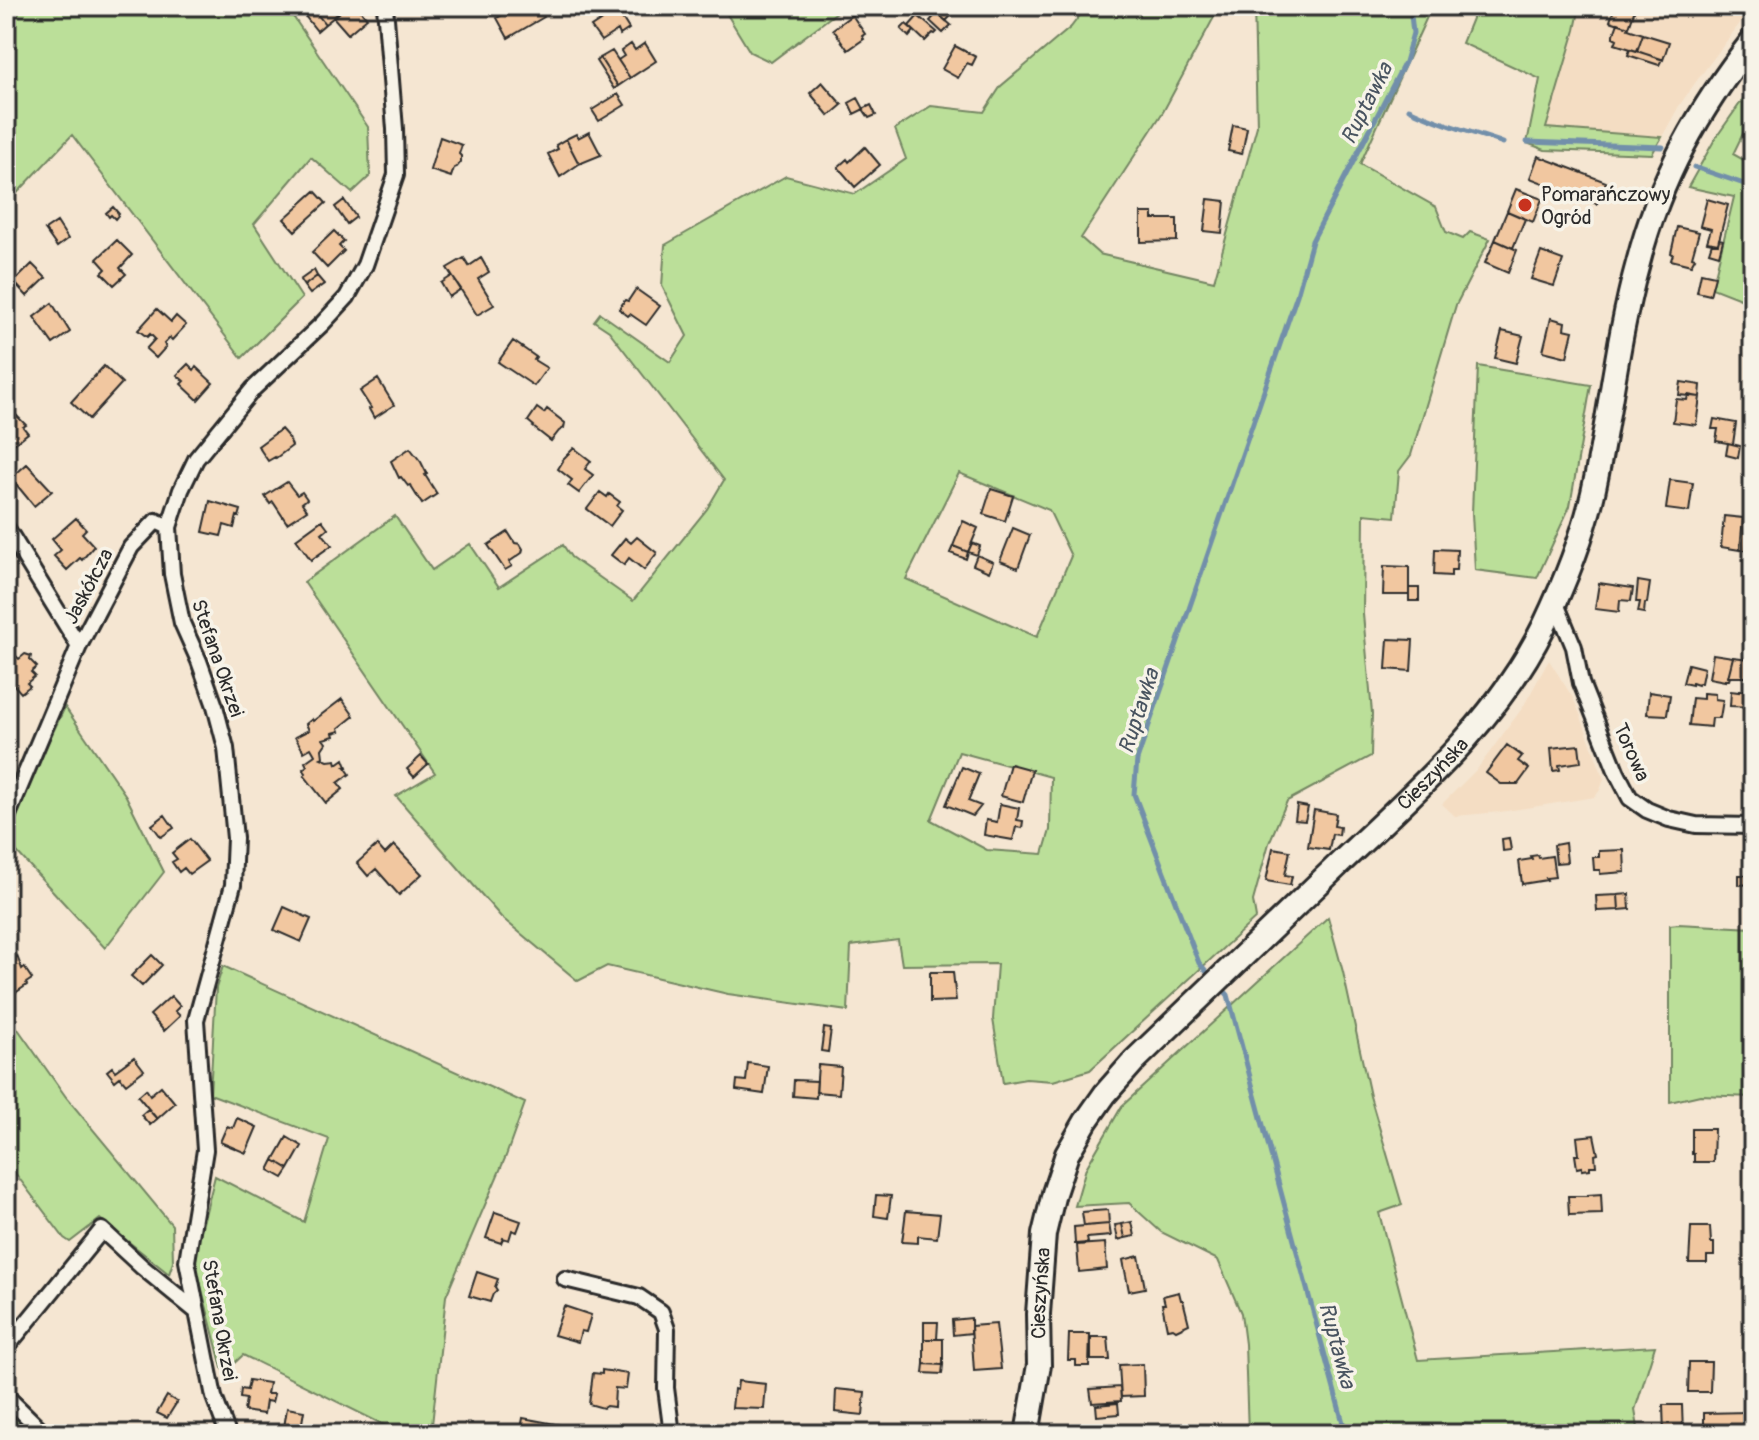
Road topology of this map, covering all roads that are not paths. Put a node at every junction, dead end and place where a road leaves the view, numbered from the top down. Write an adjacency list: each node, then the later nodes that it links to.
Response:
1 (385, 6): 4 (street, Stefana Okrzei)
2 (1753, 40): 5 (main road, Cieszyńska)
3 (6, 527): 6 (street, Jaskółcza)
4 (169, 527): 6 (street, Jaskółcza); 10 (street, Stefana Okrzei)
5 (1555, 601): 8 (street, Torowa); 16 (main road, Cieszyńska)
6 (79, 646): 7 (street, Jaskółcza)
7 (6, 820)
8 (1753, 826)
9 (565, 1279): 15 (street)
10 (196, 1311): 11 (street); 14 (street, Stefana Okrzei)
11 (6, 1348)
12 (6, 1396): 13 (street)
13 (45, 1434)
14 (228, 1434)
15 (672, 1434)
16 (1027, 1434)

